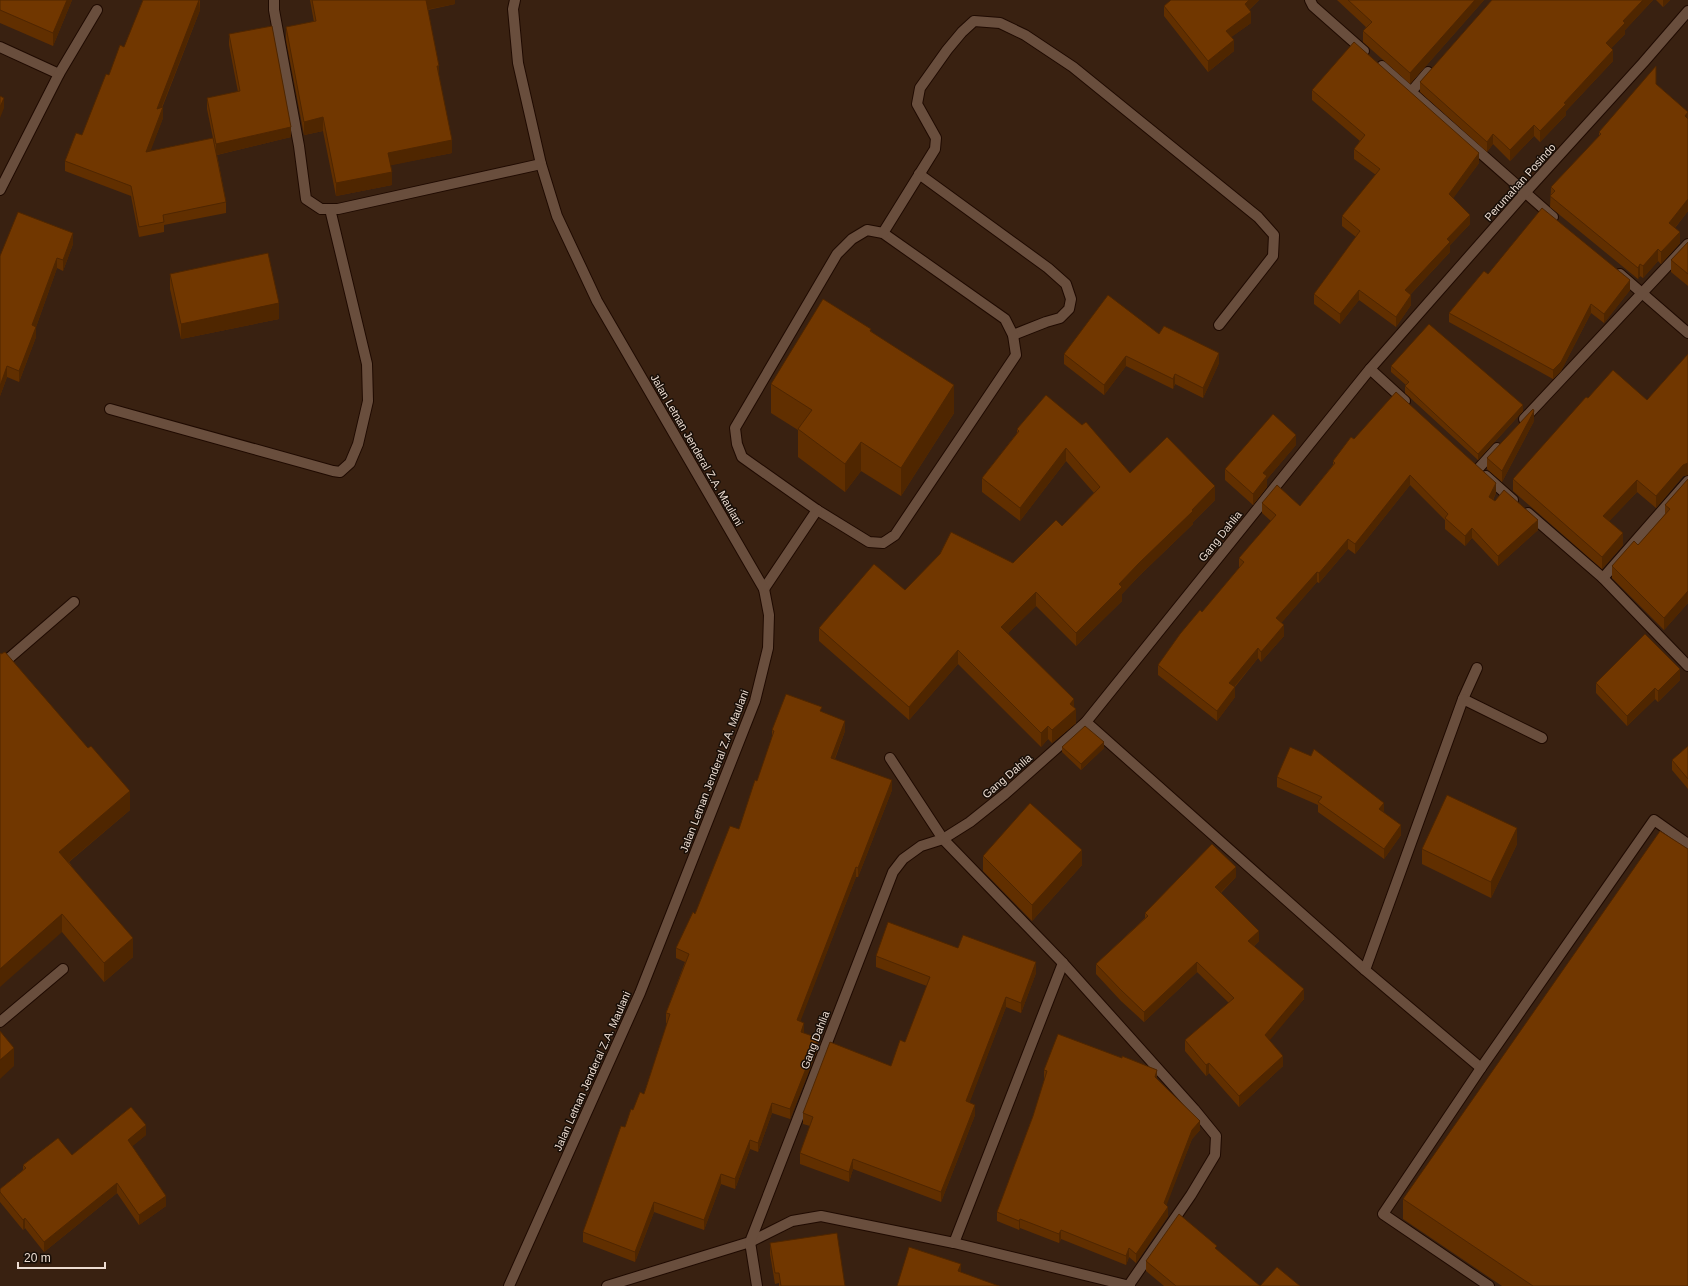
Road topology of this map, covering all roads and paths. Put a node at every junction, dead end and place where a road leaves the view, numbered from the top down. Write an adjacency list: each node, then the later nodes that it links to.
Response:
1 (274, 0): 14 (street)
2 (515, 0): 10 (street, Jalan Letnan Jenderal Z.A. Maulani)
3 (1310, 0): 9 (street)
4 (97, 10): 8 (street)
5 (1688, 11): 13 (street, Perumahan Posindo)
6 (0, 47): 8 (street)
7 (1437, 63): 9 (street)
8 (59, 74): 12 (street)
9 (1411, 92): 13 (street)
10 (541, 164): 14 (street); 31 (street, Jalan Letnan Jenderal Z.A. Maulani)
11 (919, 174): 16 (street); 20 (street); 22 (street)
12 (0, 190)
13 (1524, 194): 15 (street); 23 (street, Perumahan Posindo)
14 (330, 209): 25 (street)
15 (1560, 223)
16 (883, 232): 22 (street); 29 (street)
17 (1688, 244): 19 (street)
18 (1613, 268): 19 (street)
19 (1643, 292): 21 (street); 26 (street)
20 (1219, 325)
21 (1688, 333)
22 (1013, 336): 29 (street)
23 (1370, 369): 24 (street); 37 (street, Gang Dahlia)
24 (1410, 406)
25 (110, 409)
26 (1515, 429)
27 (1504, 440): 30 (street)
28 (1688, 481): 30 (street)
29 (817, 510): 31 (street)
30 (1603, 578): 34 (street)
31 (764, 589): 50 (street, Jalan Letnan Jenderal Z.A. Maulani)
32 (74, 602): 33 (street)
33 (0, 666)
34 (1688, 666)
35 (1477, 668): 36 (street)
36 (1463, 699): 38 (street); 44 (street)
37 (1086, 722): 40 (street, Gang Dahlia); 44 (street)
38 (1542, 738)
39 (890, 758): 40 (street)
40 (943, 839): 42 (street); 47 (street, Gang Dahlia)
41 (1688, 844): 46 (street)
42 (1064, 963): 48 (street); 49 (street)
43 (63, 969): 45 (street)
44 (1365, 970): 46 (street)
45 (0, 1022)
46 (1481, 1068): 53 (street)
47 (750, 1242): 48 (street); 51 (street); 52 (street)
48 (954, 1243): 49 (street)
49 (1129, 1285)
50 (509, 1286)
51 (607, 1286)
52 (757, 1286)
53 (1489, 1286)

